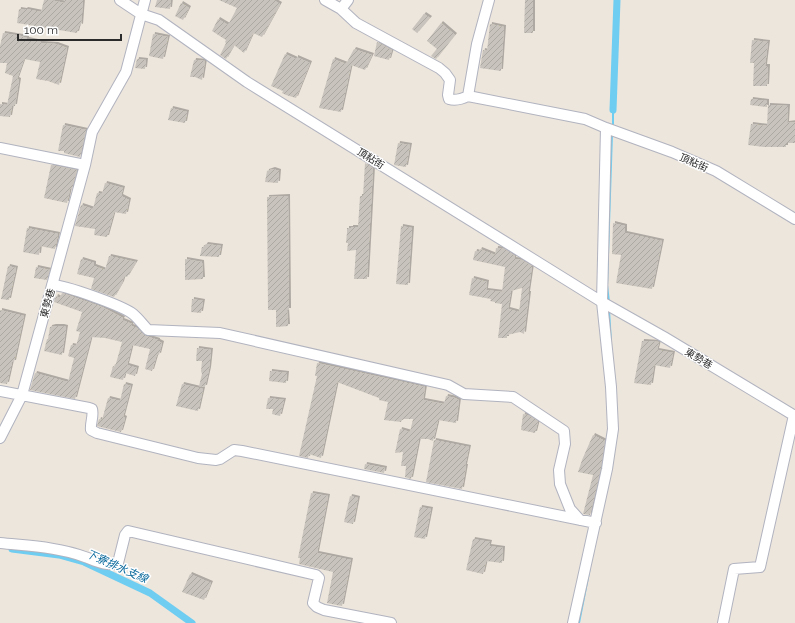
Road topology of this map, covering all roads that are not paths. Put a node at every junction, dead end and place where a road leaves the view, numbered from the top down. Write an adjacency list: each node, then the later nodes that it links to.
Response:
1 (120, 0): 7 (street, 頂粘街)
2 (145, 0): 7 (street)
3 (325, 0): 6 (street, 頂粘街)
4 (348, 0): 6 (street)
5 (489, 0): 8 (street)
6 (341, 9): 8 (street, 頂粘街)
7 (142, 14): 11 (street); 14 (street, 頂粘街)
8 (468, 96): 9 (street, 頂粘街)
9 (606, 128): 12 (street, 頂粘街); 14 (street)
10 (0, 148): 11 (street)
11 (85, 165): 13 (street, 東勢巷)
12 (795, 219)
13 (52, 285): 16 (street, 東勢巷); 19 (street)
14 (602, 302): 17 (street, 東勢巷); 20 (street)
15 (0, 391): 16 (street)
16 (22, 395): 18 (street, 東勢巷); 19 (street)
17 (794, 415): 24 (street)
18 (0, 438)
19 (580, 520): 20 (street)
20 (596, 523): 23 (street)
21 (0, 543): 22 (street)
22 (391, 623)
23 (573, 623)
24 (723, 623)

